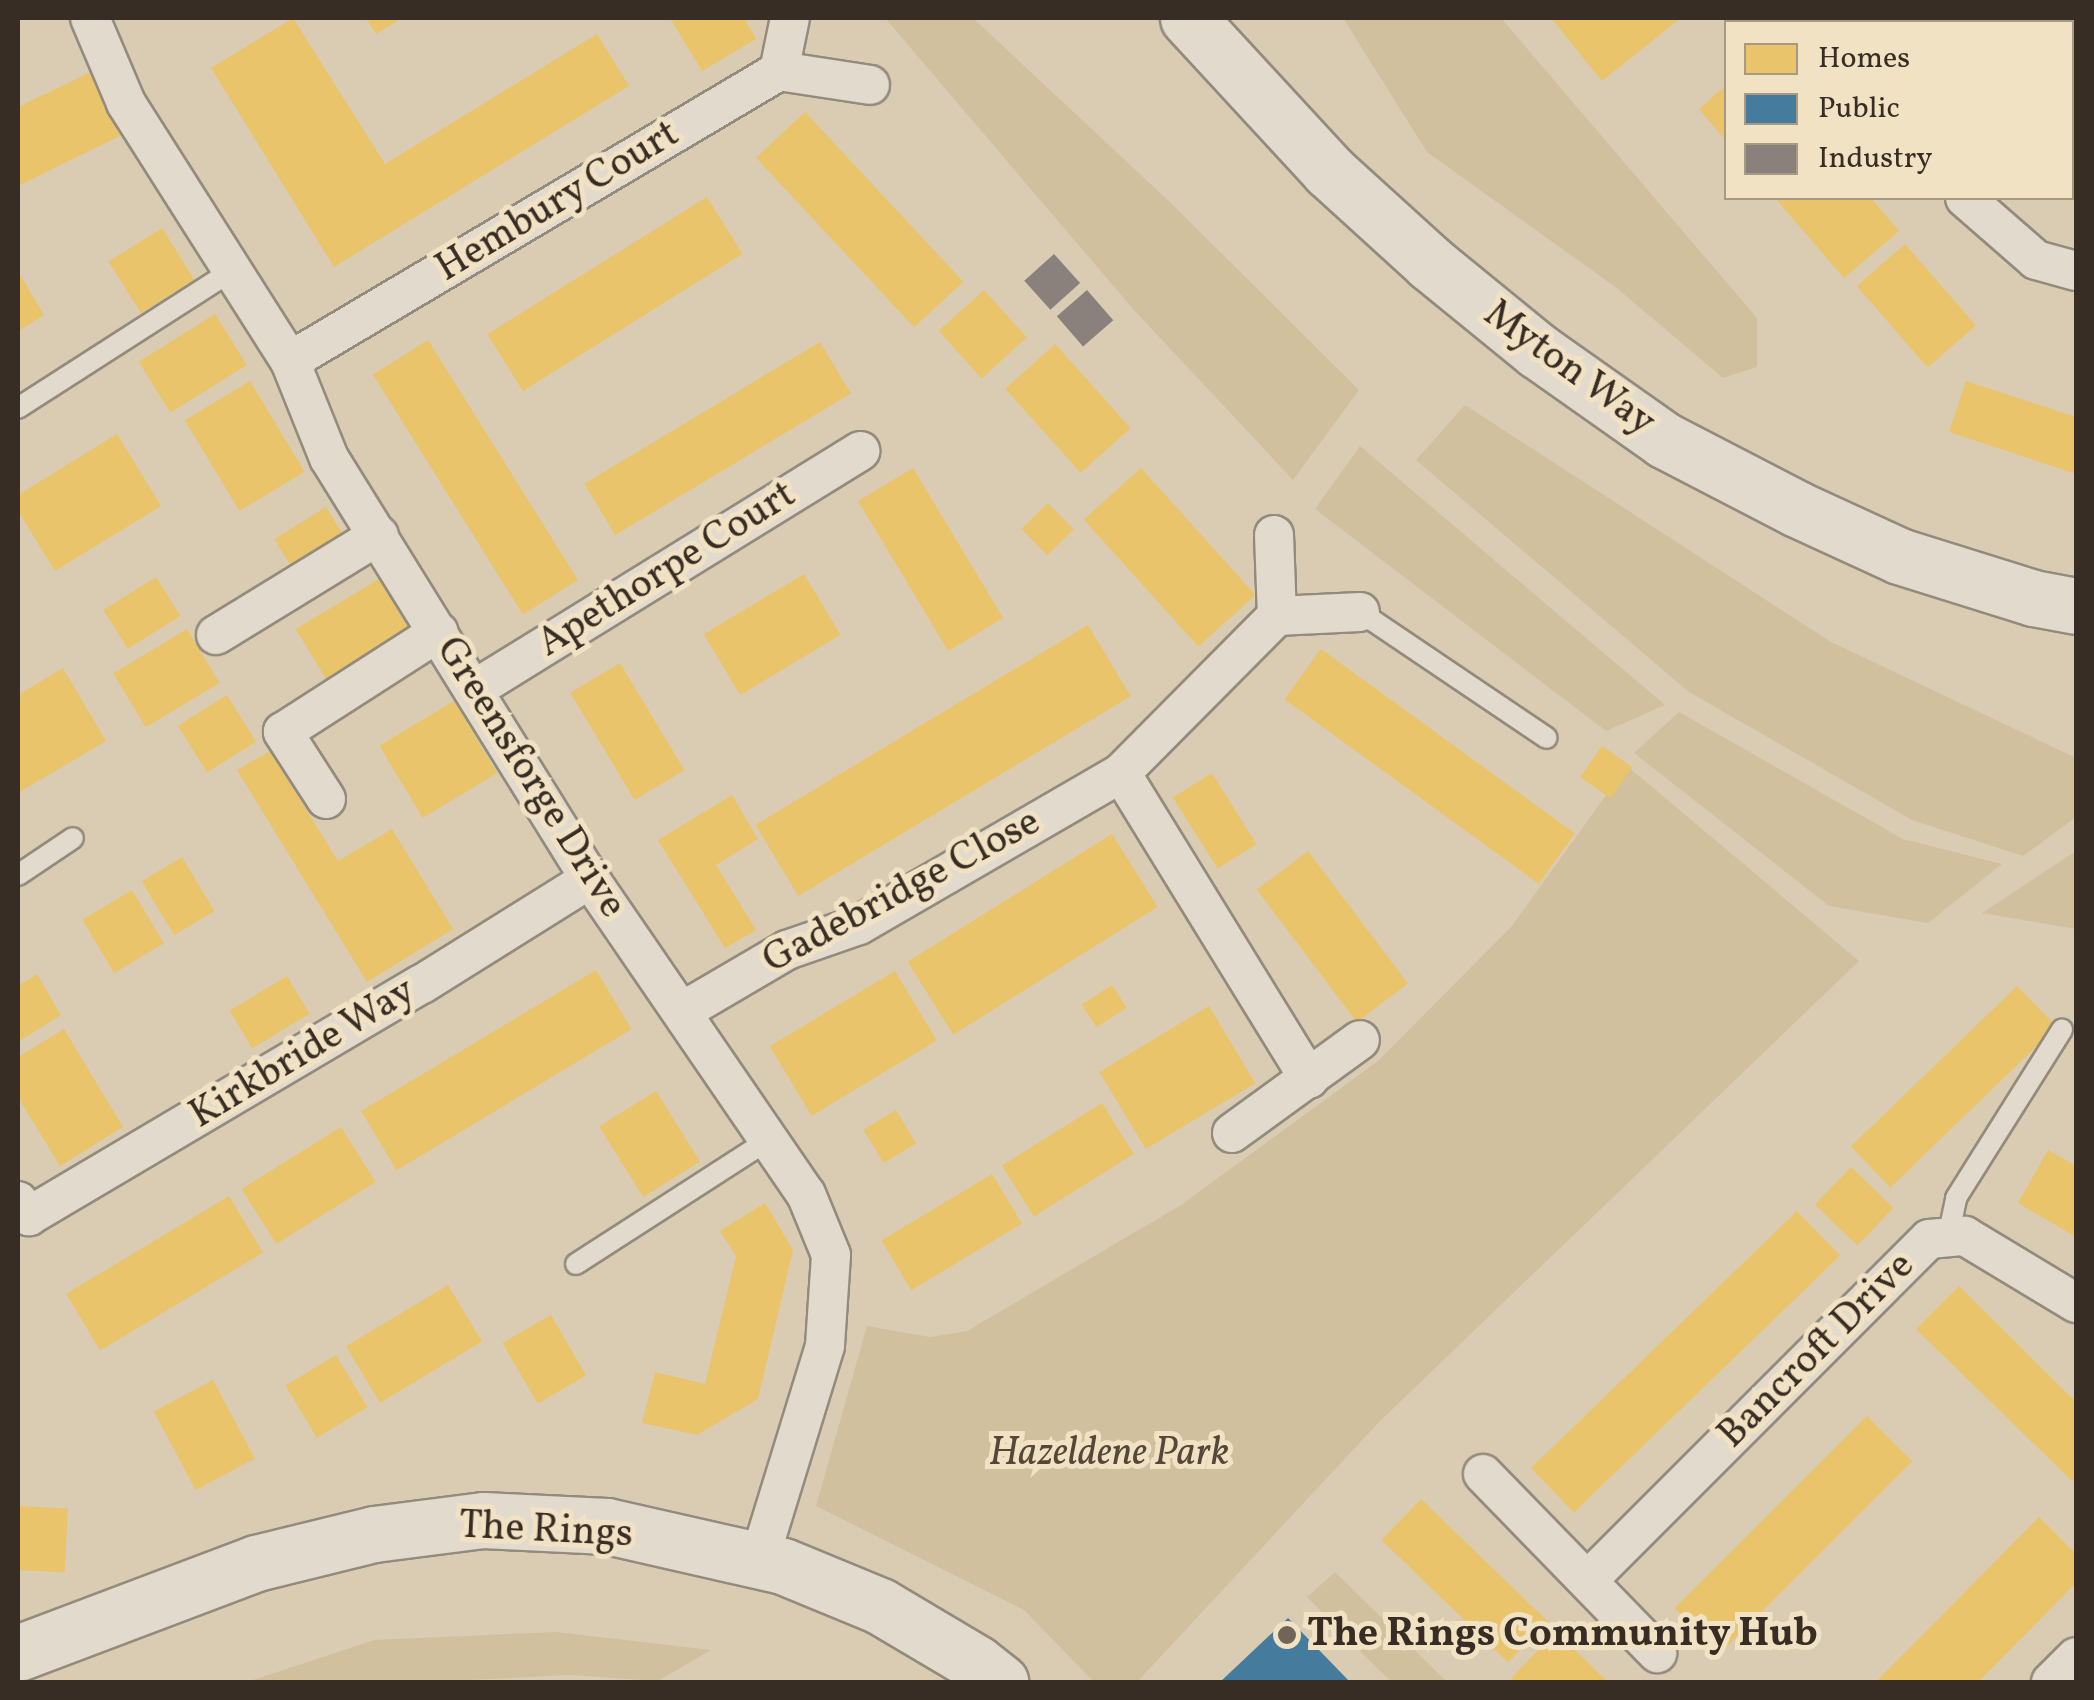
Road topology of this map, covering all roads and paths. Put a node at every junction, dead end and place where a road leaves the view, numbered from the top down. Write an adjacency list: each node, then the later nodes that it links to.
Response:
1 (90, 18): 7 (street, Greensforge Drive)
2 (790, 18): 4 (street)
3 (1188, 18): 14 (street, Myton Way)
4 (779, 71): 5 (street); 9 (street, Hembury Court)
5 (870, 85)
6 (1967, 200): 8 (street)
7 (233, 270): 9 (street, Greensforge Drive); 10 (lane)
8 (2076, 272)
9 (290, 361): 12 (street, Greensforge Drive)
10 (18, 408)
11 (860, 451): 20 (street, Apethorpe Court)
12 (379, 535): 17 (street, Greensforge Drive); 18 (street)
13 (1274, 535): 16 (street)
14 (2055, 602): 19 (street, Myton Way)
15 (1360, 612): 16 (street); 21 (lane)
16 (1278, 616): 22 (street, Gadebridge Close)
17 (439, 632): 20 (street, Greensforge Drive); 23 (street)
18 (216, 634)
19 (2076, 634)
20 (475, 689): 26 (street, Greensforge Drive)
21 (1547, 738)
22 (1122, 774): 27 (street, Gadebridge Close); 30 (street)
23 (326, 799)
24 (73, 838): 25 (lane)
25 (18, 875)
26 (590, 879): 27 (street, Greensforge Drive); 33 (street, Kirkbride Way)
27 (683, 1011): 32 (street, Greensforge Drive)
28 (2062, 1030): 34 (lane)
29 (1360, 1040): 30 (street)
30 (1308, 1078): 31 (street)
31 (1232, 1133)
32 (770, 1139): 35 (lane); 38 (street, Greensforge Drive)
33 (18, 1202)
34 (1948, 1238): 36 (street, Bancroft Drive); 39 (street, Bancroft Drive)
35 (576, 1264)
36 (2076, 1303)
37 (1483, 1474): 39 (street)
38 (759, 1561): 40 (street, The Rings); 43 (street, The Rings)
39 (1588, 1580): 41 (street)
40 (18, 1653)
41 (1657, 1653)
42 (2076, 1657): 44 (street)
43 (1000, 1682)
44 (2051, 1682)

